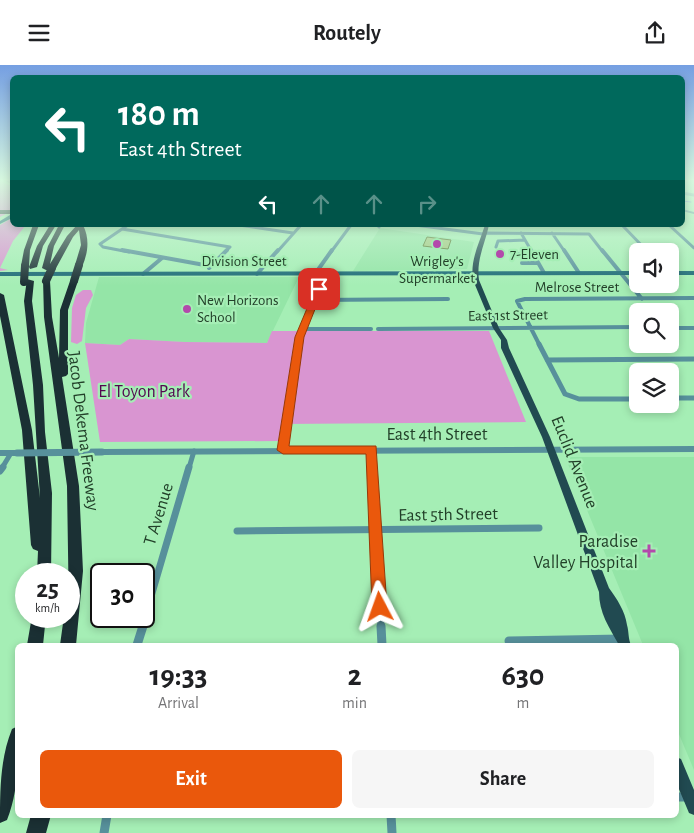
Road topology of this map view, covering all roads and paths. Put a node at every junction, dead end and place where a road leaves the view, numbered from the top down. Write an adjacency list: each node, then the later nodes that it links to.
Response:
1 (35, 227): 30 (highway)
2 (52, 227): 30 (highway)
3 (61, 227): 31 (highway, Jacob Dekema Freeway)
4 (78, 227): 31 (highway)
5 (81, 227): 64 (highway, bridge)
6 (125, 227): 15 (street)
7 (252, 227): 16 (street)
8 (299, 227): 16 (street)
9 (350, 227): 43 (street)
10 (432, 227): 17 (street)
11 (483, 227): 17 (main road)
12 (486, 227): 17 (main road)
13 (624, 227): 21 (street)
14 (671, 227): 23 (street)
15 (122, 229): 26 (street); 29 (street)
16 (293, 233): 32 (street)
17 (483, 233): 18 (street); 33 (main road)
18 (520, 233): 19 (street); 20 (street)
19 (552, 233): 35 (street); 36 (street)
20 (525, 240): 22 (street); 25 (street)
21 (639, 243)
22 (496, 247)
23 (694, 247)
24 (514, 254): 25 (street)
25 (533, 254): 28 (street)
26 (162, 258): 29 (street); 41 (street)
27 (522, 263): 28 (street)
28 (538, 263): 34 (street)
29 (210, 266): 42 (street)
30 (29, 267): 77 (highway)
31 (49, 268): 64 (highway, Jacob Dekema Freeway, bridge)
32 (257, 273): 42 (main road, Division Street); 43 (main road, Division Street)
33 (474, 273): 34 (main road, Division Street); 44 (main road, Division Street); 53 (main road, Euclid Avenue)
34 (544, 273): 35 (main road, Division Street)
35 (579, 273): 36 (main road, Division Street)
36 (621, 273): 37 (main road, Division Street); 48 (street)
37 (629, 273)
38 (679, 273): 39 (main road)
39 (694, 273)
40 (0, 274): 41 (main road, Division Street)
41 (143, 274): 42 (main road, Division Street)
42 (206, 274)
43 (315, 274): 44 (main road, Division Street)
44 (324, 274): 49 (street)
45 (0, 295): 76 (highway)
46 (694, 298): 48 (street, Melrose Street)
47 (448, 299): 49 (street)
48 (642, 299): 50 (street, Melrose Street)
49 (315, 300): 55 (street)
50 (530, 327): 51 (street, East 1st Street); 53 (street, East 1st Street); 60 (street)
51 (629, 327)
52 (679, 327): 54 (street)
53 (496, 328): 57 (street, East 1st Street); 58 (main road, Euclid Avenue)
54 (694, 328)
55 (304, 329): 56 (street); 66 (street)
56 (371, 329)
57 (378, 329)
58 (505, 348): 68 (main road, Euclid Avenue)
59 (694, 359): 60 (street)
60 (547, 360): 63 (street)
61 (679, 398): 62 (street)
62 (694, 398)
63 (629, 399)
64 (62, 403): 82 (highway, Jacob Dekema Freeway)
65 (694, 449): 68 (street, East 4th Street)
66 (283, 450): 67 (street, East 4th Street); 69 (street, East 4th Street)
67 (372, 450): 68 (street, East 4th Street); 74 (street)
68 (550, 450): 80 (main road, Euclid Avenue)
69 (194, 451): 71 (street, East 4th Street, bridge); 83 (street, T Avenue)
70 (0, 453): 71 (street, East 4th Street)
71 (14, 453): 72 (street)
72 (0, 471)
73 (539, 528): 74 (street, East 5th Street)
74 (375, 529): 75 (street, East 5th Street); 84 (street)
75 (237, 531)
76 (42, 563)
77 (44, 563)
78 (37, 628): 81 (highway)
79 (509, 641): 80 (street)
80 (624, 642)
81 (35, 643)
82 (68, 643)
83 (138, 643)
84 (382, 643)
85 (15, 748): 88 (highway)
86 (679, 774): 87 (main road)
87 (687, 801)
88 (0, 813)
89 (40, 818): 92 (highway)
90 (106, 818): 93 (street)
91 (391, 818): 94 (street)
92 (36, 833)
93 (104, 833)
94 (392, 833)

